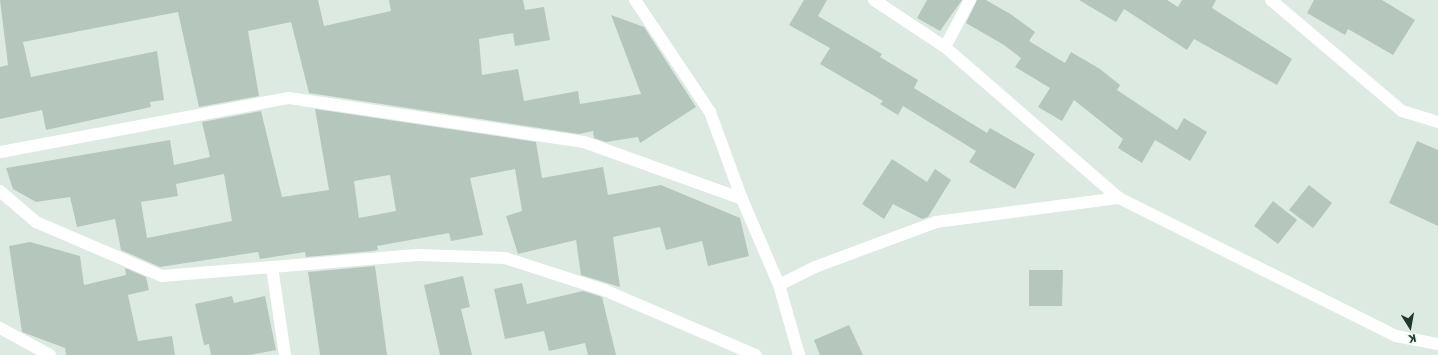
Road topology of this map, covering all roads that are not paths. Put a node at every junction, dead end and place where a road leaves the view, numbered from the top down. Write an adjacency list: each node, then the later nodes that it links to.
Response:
1 (635, 0): 10 (street)
2 (874, 0): 5 (street)
3 (970, 0): 5 (street)
4 (1271, 0): 6 (street)
5 (945, 47): 9 (street)
6 (1438, 122)
7 (0, 152): 10 (street)
8 (0, 191): 11 (street)
9 (1119, 198): 12 (street); 14 (street)
10 (742, 199): 12 (street)
11 (272, 267): 16 (street); 17 (street)
12 (779, 284): 18 (street)
13 (0, 328): 15 (street)
14 (1438, 344)
15 (50, 355)
16 (285, 355)
17 (756, 355)
18 (799, 355)

